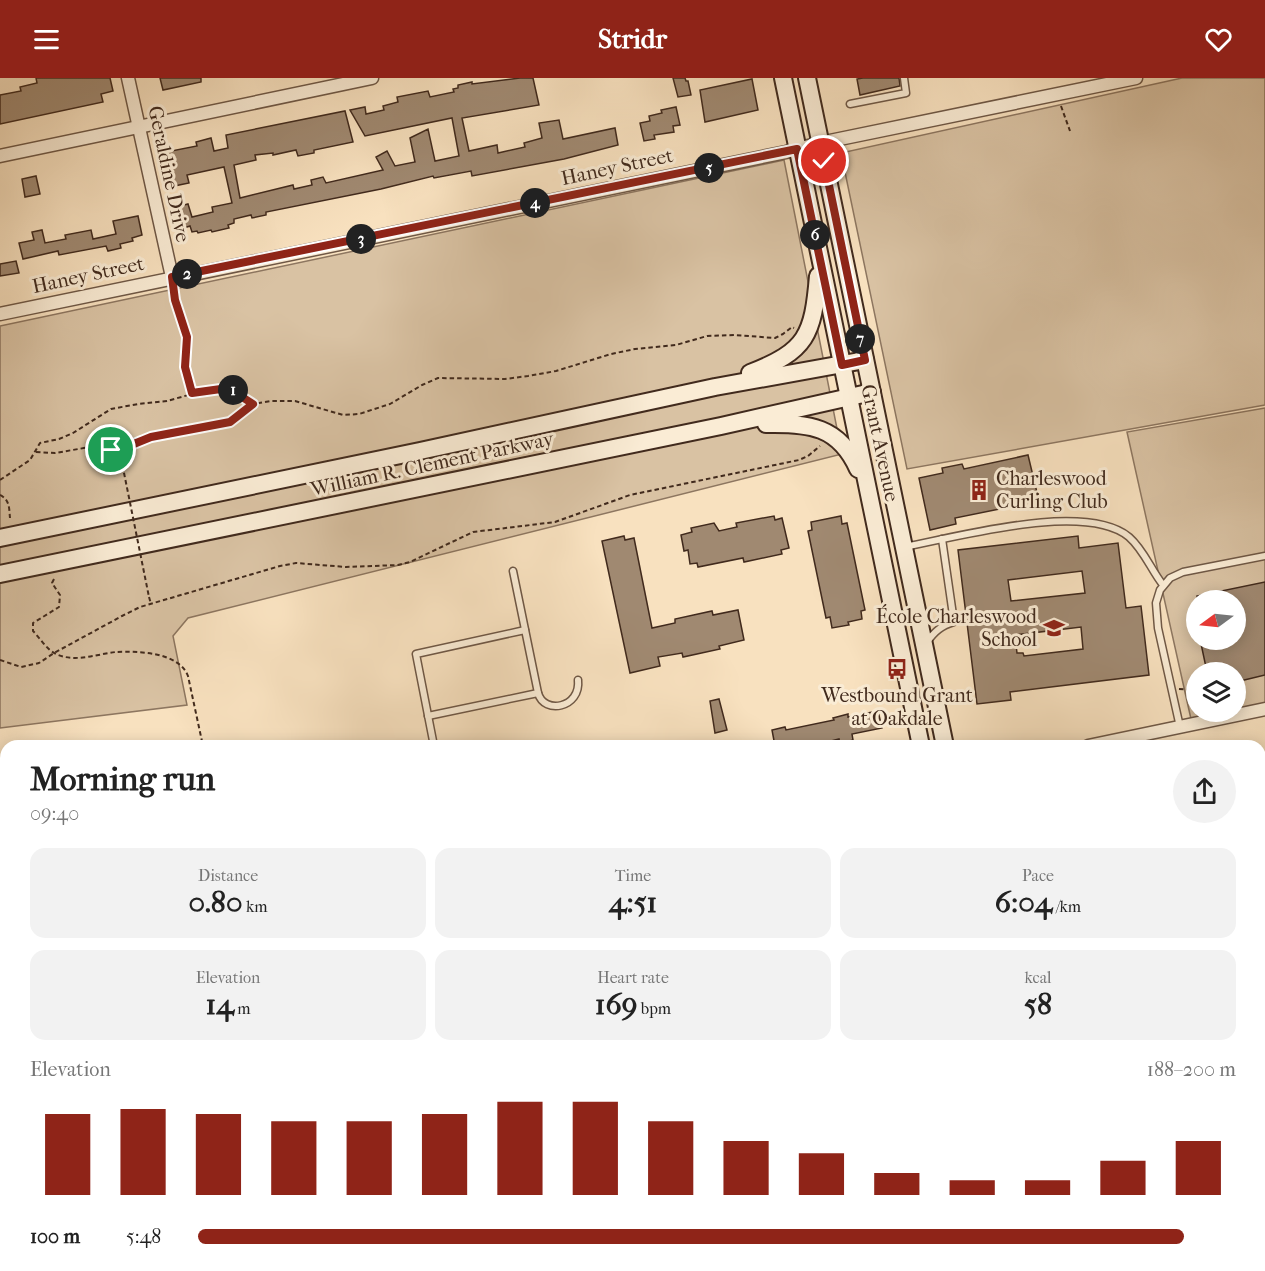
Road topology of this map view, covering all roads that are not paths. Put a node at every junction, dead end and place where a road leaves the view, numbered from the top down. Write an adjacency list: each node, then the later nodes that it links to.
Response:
1 (128, 78): 8 (street, Geraldine Drive)
2 (372, 78): 8 (street)
3 (783, 78): 10 (main road, Grant Avenue)
4 (807, 78): 9 (main road, Grant Avenue)
5 (904, 78): 7 (lane)
6 (1136, 78): 9 (street, Haney Street)
7 (850, 104)
8 (139, 128): 11 (street); 13 (street, Geraldine Drive)
9 (820, 143): 10 (street, Haney Street); 15 (main road, Grant Avenue)
10 (797, 149): 12 (main road, Grant Avenue); 13 (street, Haney Street)
11 (0, 156)
12 (819, 254): 16 (main road, Grant Avenue); 17 (main road)
13 (172, 277): 14 (street, Haney Street)
14 (0, 314)
15 (865, 360): 16 (main road, William R. Clement Parkway); 18 (main road, Grant Avenue)
16 (842, 365): 17 (main road, William R. Clement Parkway); 19 (main road, Grant Avenue)
17 (715, 387): 22 (main road, William R. Clement Parkway)
18 (872, 392): 19 (main road, William R. Clement Parkway); 24 (main road, Grant Avenue)
19 (849, 397): 20 (main road, William R. Clement Parkway); 21 (main road, Grant Avenue)
20 (721, 426): 21 (main road); 27 (main road, William R. Clement Parkway)
21 (868, 492): 37 (main road, Grant Avenue)
22 (0, 538)
23 (942, 539): 24 (lane); 28 (lane); 30 (lane)
24 (904, 547): 30 (main road, Grant Avenue)
25 (1265, 556): 28 (lane)
26 (513, 572): 29 (lane)
27 (0, 574)
28 (1163, 585): 35 (lane)
29 (525, 630): 32 (lane); 34 (lane)
30 (924, 646): 38 (main road, Grant Avenue)
31 (578, 680): 32 (lane)
32 (538, 693): 34 (lane)
33 (1265, 709): 35 (street)
34 (428, 716): 36 (lane)
35 (1180, 727): 39 (street)
36 (433, 740)
37 (920, 740)
38 (944, 740)
39 (1117, 740)

